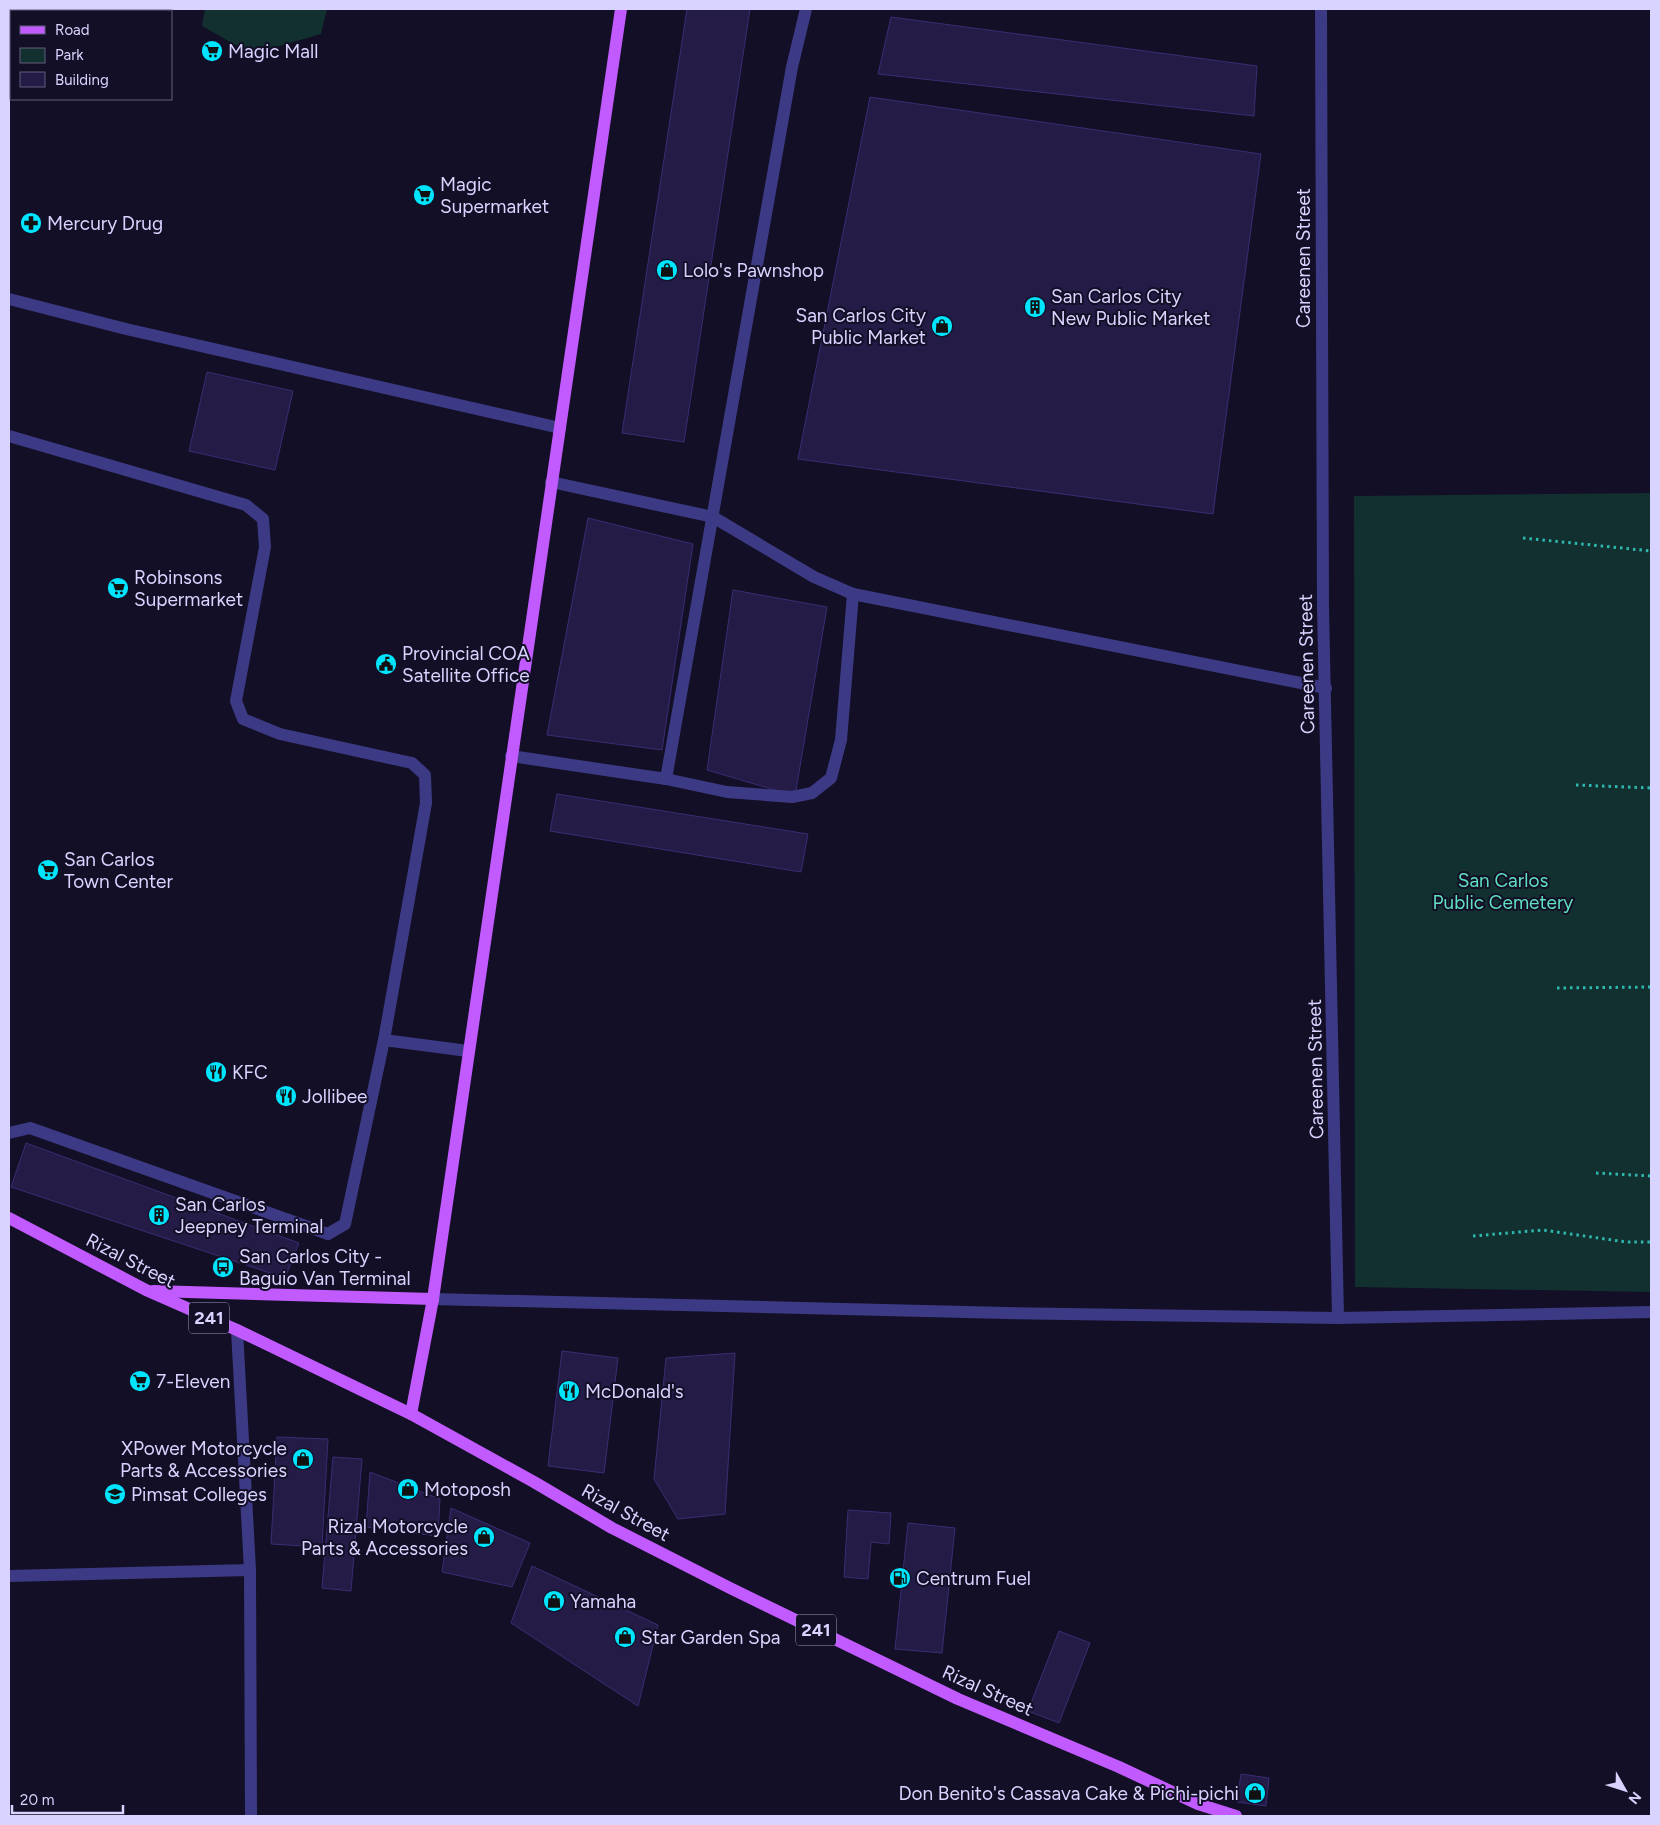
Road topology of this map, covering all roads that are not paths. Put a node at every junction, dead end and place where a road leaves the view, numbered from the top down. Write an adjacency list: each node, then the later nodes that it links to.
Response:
1 (622, 9): 5 (main road)
2 (806, 9): 8 (street)
3 (1321, 9): 10 (street, Careenen Street)
4 (9, 299): 5 (street)
5 (560, 428): 7 (main road)
6 (9, 436): 13 (street)
7 (551, 482): 8 (street); 11 (main road)
8 (713, 517): 9 (street); 12 (street)
9 (853, 594): 10 (street); 12 (street)
10 (1326, 688): 20 (street, Careenen Street)
11 (511, 756): 12 (street); 14 (main road)
12 (666, 780)
13 (384, 1040): 14 (street); 15 (street)
14 (468, 1051): 18 (main road)
15 (9, 1133)
16 (9, 1218): 17 (main road, Rizal Street / 241)
17 (146, 1290): 18 (main road); 21 (main road, Rizal Street / 241)
18 (433, 1299): 20 (street); 22 (main road)
19 (1651, 1312): 20 (street)
20 (1338, 1318)
21 (236, 1330): 22 (main road, Rizal Street / 241); 23 (street)
22 (411, 1414): 26 (main road, Rizal Street / 241)
23 (250, 1570): 24 (street); 25 (street)
24 (9, 1576)
25 (251, 1816)
26 (1236, 1816)

